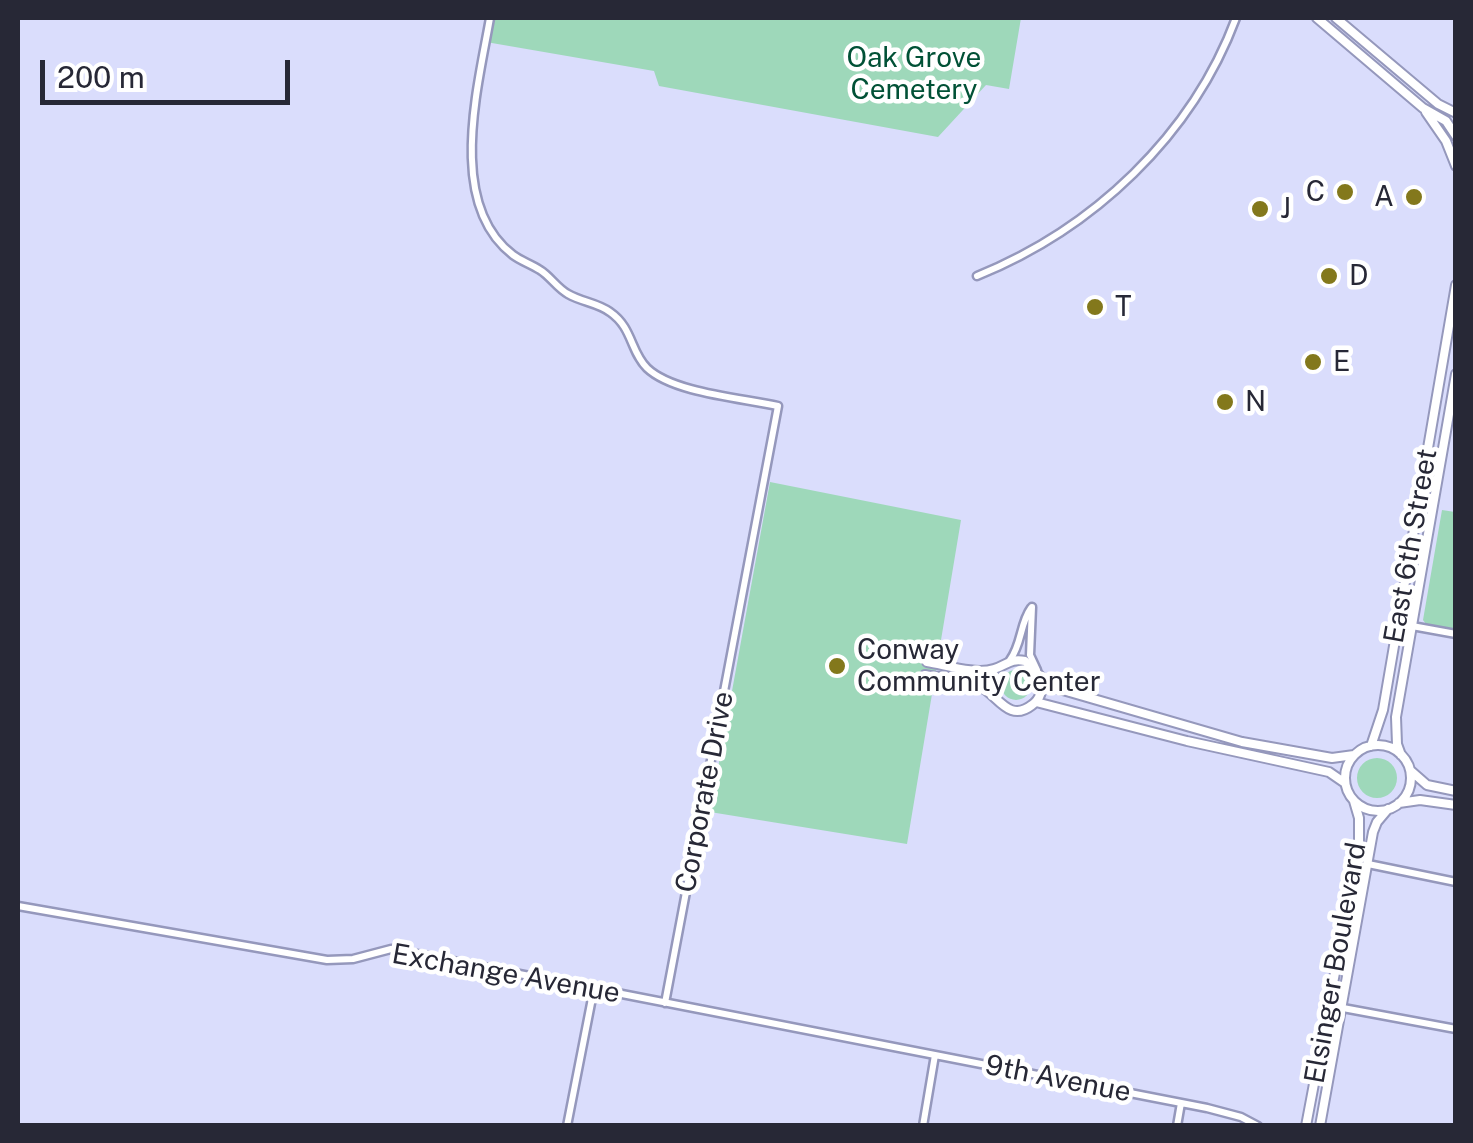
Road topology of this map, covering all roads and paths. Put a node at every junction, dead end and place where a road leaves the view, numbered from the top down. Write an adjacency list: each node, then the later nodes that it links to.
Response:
1 (490, 18): 37 (street, Corporate Drive)
2 (1236, 18): 9 (street)
3 (1317, 18): 5 (street)
4 (1336, 18): 6 (street)
5 (1423, 108): 7 (street); 8 (street)
6 (1456, 113)
7 (1456, 136)
8 (1456, 166)
9 (976, 276)
10 (1456, 285): 23 (street, East 6th Street)
11 (1456, 374): 12 (street, East 6th Street)
12 (1454, 395): 13 (street, East 6th Street)
13 (1412, 626): 14 (street); 25 (street, East 6th Street)
14 (1456, 634)
15 (1010, 660): 17 (street); 18 (street); 18 (street)
16 (927, 662): 17 (street)
17 (996, 669): 21 (street)
18 (1037, 670): 20 (street)
19 (925, 675): 21 (street)
20 (1042, 684): 22 (street); 24 (street)
21 (992, 693): 22 (street)
22 (1036, 702): 27 (street)
23 (1371, 746): 24 (street); 25 (street)
24 (1354, 755): 27 (street)
25 (1401, 756): 26 (street)
26 (1409, 770): 28 (street); 30 (street)
27 (1345, 783): 29 (street)
28 (1456, 792)
29 (1354, 801): 32 (street); 46 (street, Elsinger Boulevard)
30 (1398, 804): 31 (street); 32 (street)
31 (1456, 805)
32 (1388, 809): 33 (street, Elsinger Boulevard)
33 (1368, 864): 34 (street); 38 (street, Elsinger Boulevard)
34 (1456, 882)
35 (18, 906): 36 (street, Exchange Avenue)
36 (594, 988): 37 (street, Exchange Avenue); 42 (street)
37 (664, 1003): 40 (street, Exchange Avenue)
38 (1343, 1008): 39 (street); 47 (street, Elsinger Boulevard)
39 (1456, 1029)
40 (935, 1055): 41 (street, 9th Avenue); 43 (street)
41 (1181, 1102): 44 (street); 45 (street, 9th Avenue)
42 (567, 1126)
43 (922, 1126)
44 (1178, 1126)
45 (1258, 1126)
46 (1306, 1126)
47 (1320, 1126)

